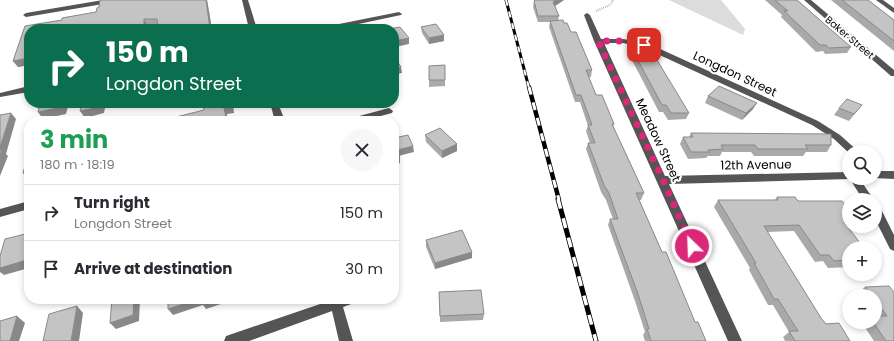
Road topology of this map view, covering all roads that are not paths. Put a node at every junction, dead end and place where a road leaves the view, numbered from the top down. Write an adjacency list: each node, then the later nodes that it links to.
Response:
1 (115, 0): 7 (street)
2 (245, 0): 9 (street)
3 (807, 0): 12 (street, Baker Street)
4 (879, 0): 5 (street)
5 (894, 11)
6 (399, 14): 10 (street)
7 (26, 15)
8 (587, 15): 11 (street, Meadow Street)
9 (252, 24)
10 (349, 24)
11 (598, 41): 17 (street, Longdon Street); 21 (street, Meadow Street)
12 (894, 74)
13 (24, 90): 14 (street)
14 (1, 95)
15 (389, 111): 16 (street)
16 (370, 116)
17 (846, 145)
18 (882, 175): 19 (street)
19 (894, 175)
20 (842, 176): 21 (street, 12th Avenue)
21 (663, 180): 30 (street, Meadow Street)
22 (24, 206): 23 (street)
23 (0, 213)
24 (882, 222): 25 (street)
25 (894, 246)
26 (328, 304): 28 (street)
27 (337, 304): 29 (street)
28 (231, 341)
29 (346, 341)
30 (735, 341)

